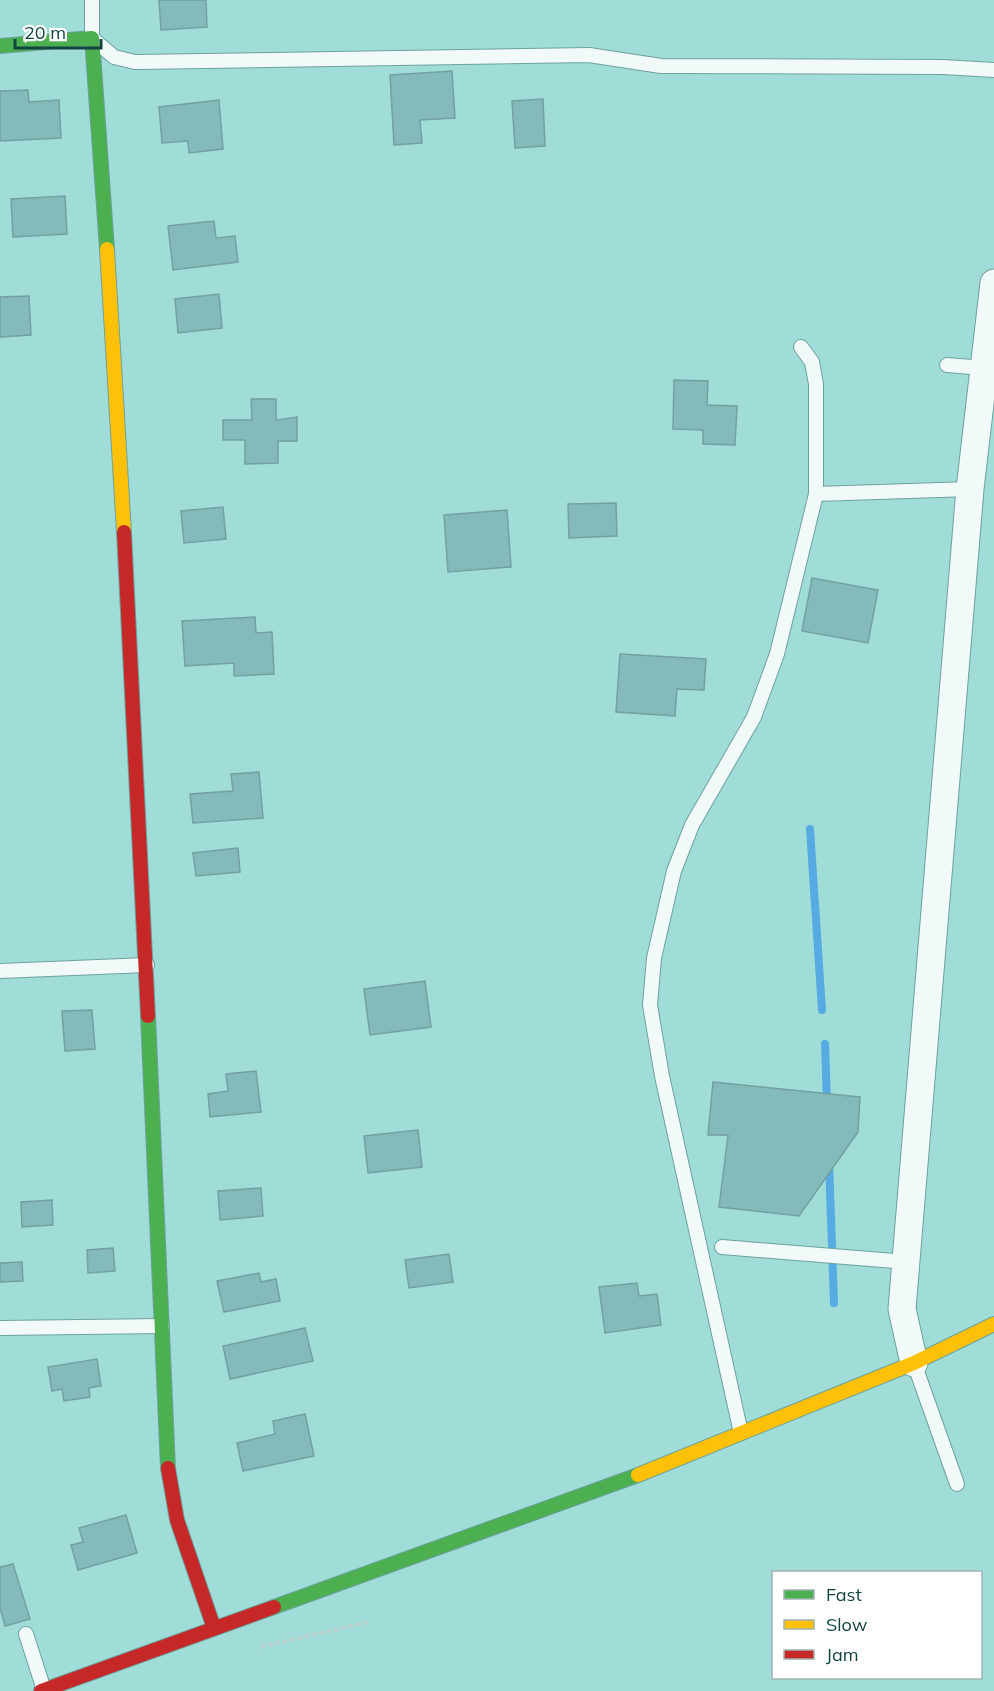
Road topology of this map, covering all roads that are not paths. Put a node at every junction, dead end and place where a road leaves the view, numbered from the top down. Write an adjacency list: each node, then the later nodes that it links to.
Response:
1 (92, 0): 2 (lane)
2 (92, 38): 3 (street); 4 (lane); 11 (street)
3 (0, 46)
4 (994, 69)
5 (994, 283): 8 (street)
6 (801, 347): 10 (lane)
7 (947, 365): 8 (lane)
8 (984, 368): 9 (street)
9 (970, 489): 10 (lane); 14 (street)
10 (816, 494): 19 (lane)
11 (147, 965): 12 (lane); 16 (street)
12 (0, 971)
13 (722, 1247): 14 (lane)
14 (907, 1263): 18 (street)
15 (994, 1324): 18 (street)
16 (162, 1326): 17 (lane); 21 (street)
17 (0, 1328)
18 (914, 1363): 19 (street); 20 (lane)
19 (741, 1432): 21 (street)
20 (957, 1484)
21 (213, 1628): 23 (street)
22 (26, 1634): 23 (lane)
23 (43, 1690)

